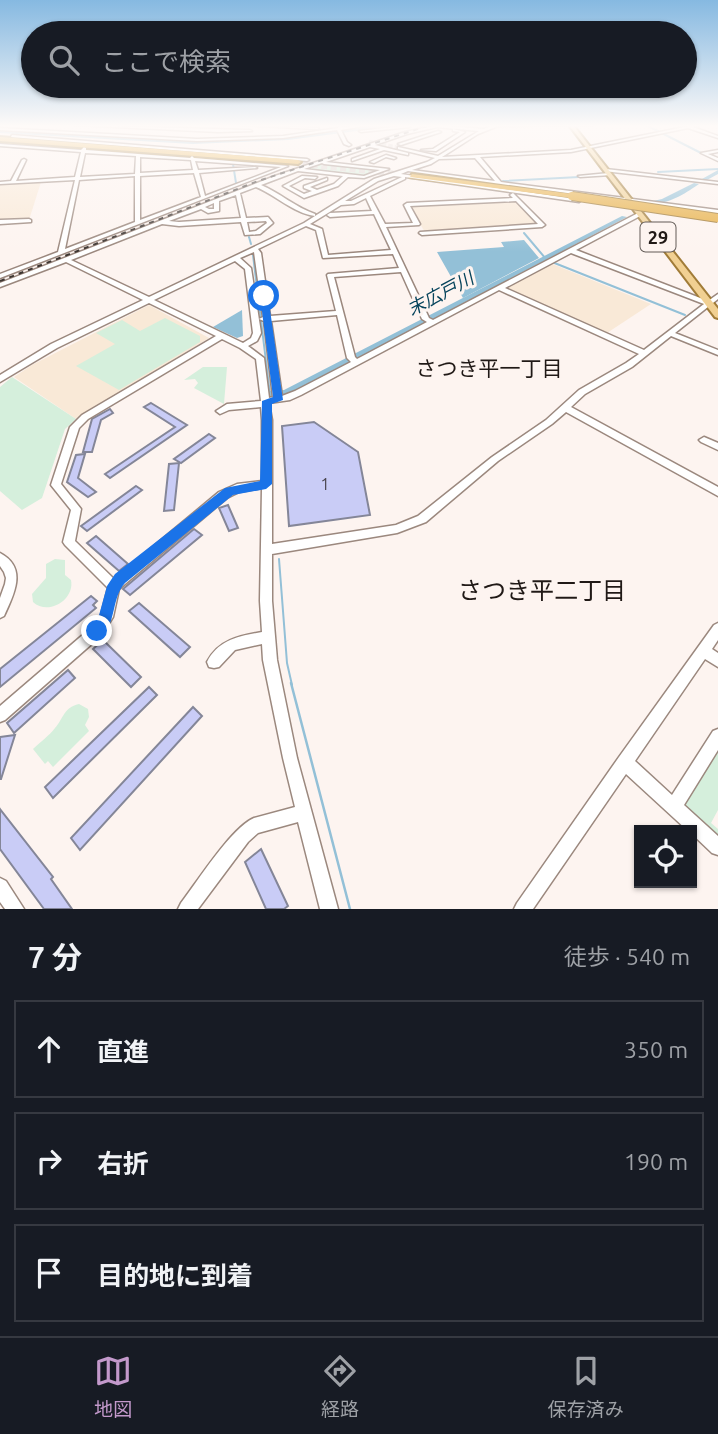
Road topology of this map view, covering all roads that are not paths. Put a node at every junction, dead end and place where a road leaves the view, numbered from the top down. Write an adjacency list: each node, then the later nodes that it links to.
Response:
1 (20, 167): 28 (street)
2 (78, 167): 25 (street)
3 (137, 167): 22 (street)
4 (193, 167): 18 (street)
5 (247, 167): 18 (street)
6 (287, 167): 39 (street)
7 (289, 167): 32 (street)
8 (306, 167): 21 (street)
9 (362, 167): 21 (street)
10 (370, 167): 23 (street)
11 (391, 167): 17 (street)
12 (400, 167): 17 (street)
13 (402, 167): 17 (street)
14 (423, 167): 20 (street)
15 (486, 167): 29 (street)
16 (604, 167): 19 (main road, 29)
17 (396, 169): 20 (street); 20 (street); 43 (street); 47 (street)
18 (194, 171): 22 (street); 39 (street)
19 (608, 172): 24 (street); 31 (street); 31 (street); 42 (main road, 29)
20 (415, 173): 29 (street); 33 (street); 38 (street); 48 (highway, bridge)
21 (337, 174): 23 (street)
22 (136, 175): 25 (street); 51 (street)
23 (346, 176): 27 (street)
24 (580, 176)
25 (76, 178): 28 (street); 60 (street)
26 (325, 180): 27 (street); 34 (street); 35 (street)
27 (342, 181): 35 (street)
28 (13, 182): 30 (street)
29 (499, 182): 41 (street)
30 (0, 183)
31 (718, 183)
32 (257, 184): 36 (street); 37 (street); 47 (street)
33 (509, 190): 40 (street); 41 (street)
34 (295, 192): 35 (street); 37 (street)
35 (318, 192)
36 (234, 193): 49 (street); 52 (street)
37 (284, 195): 47 (street)
38 (367, 196): 44 (street); 46 (street)
39 (203, 197): 51 (street)
40 (517, 199): 55 (street); 56 (street)
41 (603, 199): 42 (street); 45 (street)
42 (628, 199): 45 (main road, 29)
43 (340, 203): 44 (street); 47 (street); 54 (street)
44 (352, 204): 46 (street)
45 (640, 208): 48 (street); 58 (street); 69 (main road, 29)
46 (376, 212): 55 (street)
47 (317, 213): 68 (street)
48 (718, 216)
49 (244, 220): 49 (street); 52 (street)
50 (29, 221): 53 (street)
51 (139, 222): 60 (street)
52 (162, 222): 60 (street)
53 (1, 224)
54 (306, 224): 57 (street); 59 (street)
55 (383, 226): 59 (street)
56 (422, 233)
57 (255, 249): 61 (street); 64 (street)
58 (570, 250): 66 (street); 69 (street)
59 (395, 252): 62 (street)
60 (63, 256): 63 (street); 65 (street); 68 (street)
61 (236, 258): 64 (street); 68 (street)
62 (403, 270): 70 (street); 73 (street)
63 (0, 276)
64 (255, 281): 72 (street)
65 (0, 285)
66 (500, 288): 73 (street); 77 (street)
67 (718, 296): 69 (street)
68 (146, 299): 75 (street); 80 (street); 81 (street)
69 (709, 303): 71 (main road, 29); 74 (street)
70 (340, 313): 72 (street); 79 (street)
71 (718, 315)
72 (260, 320): 76 (street); 82 (street)
73 (429, 321): 79 (street)
74 (670, 333): 77 (street); 78 (street)
75 (221, 336): 76 (street); 91 (street)
76 (243, 346): 82 (street)
77 (644, 353): 83 (street)
78 (718, 354)
79 (355, 360): 82 (street)
80 (0, 373)
81 (0, 379)
82 (268, 402): 84 (street); 87 (street)
83 (566, 408): 88 (street); 89 (street)
84 (220, 411)
85 (704, 440): 86 (street)
86 (718, 447)
87 (266, 484): 89 (street); 91 (street)
88 (718, 492)
89 (266, 550): 102 (street)
90 (0, 558): 92 (street)
91 (114, 586): 98 (street)
92 (0, 612)
93 (718, 629): 95 (street)
94 (261, 638): 97 (street)
95 (703, 650): 96 (street); 100 (street)
96 (718, 661)
97 (214, 662)
98 (0, 715)
99 (718, 736): 101 (street)
100 (624, 762): 101 (street); 108 (street)
101 (674, 807): 103 (street)
102 (304, 812): 106 (street); 107 (street)
103 (718, 847)
104 (0, 887): 105 (street)
105 (15, 909)
106 (187, 909)
107 (329, 909)
108 (523, 909)

